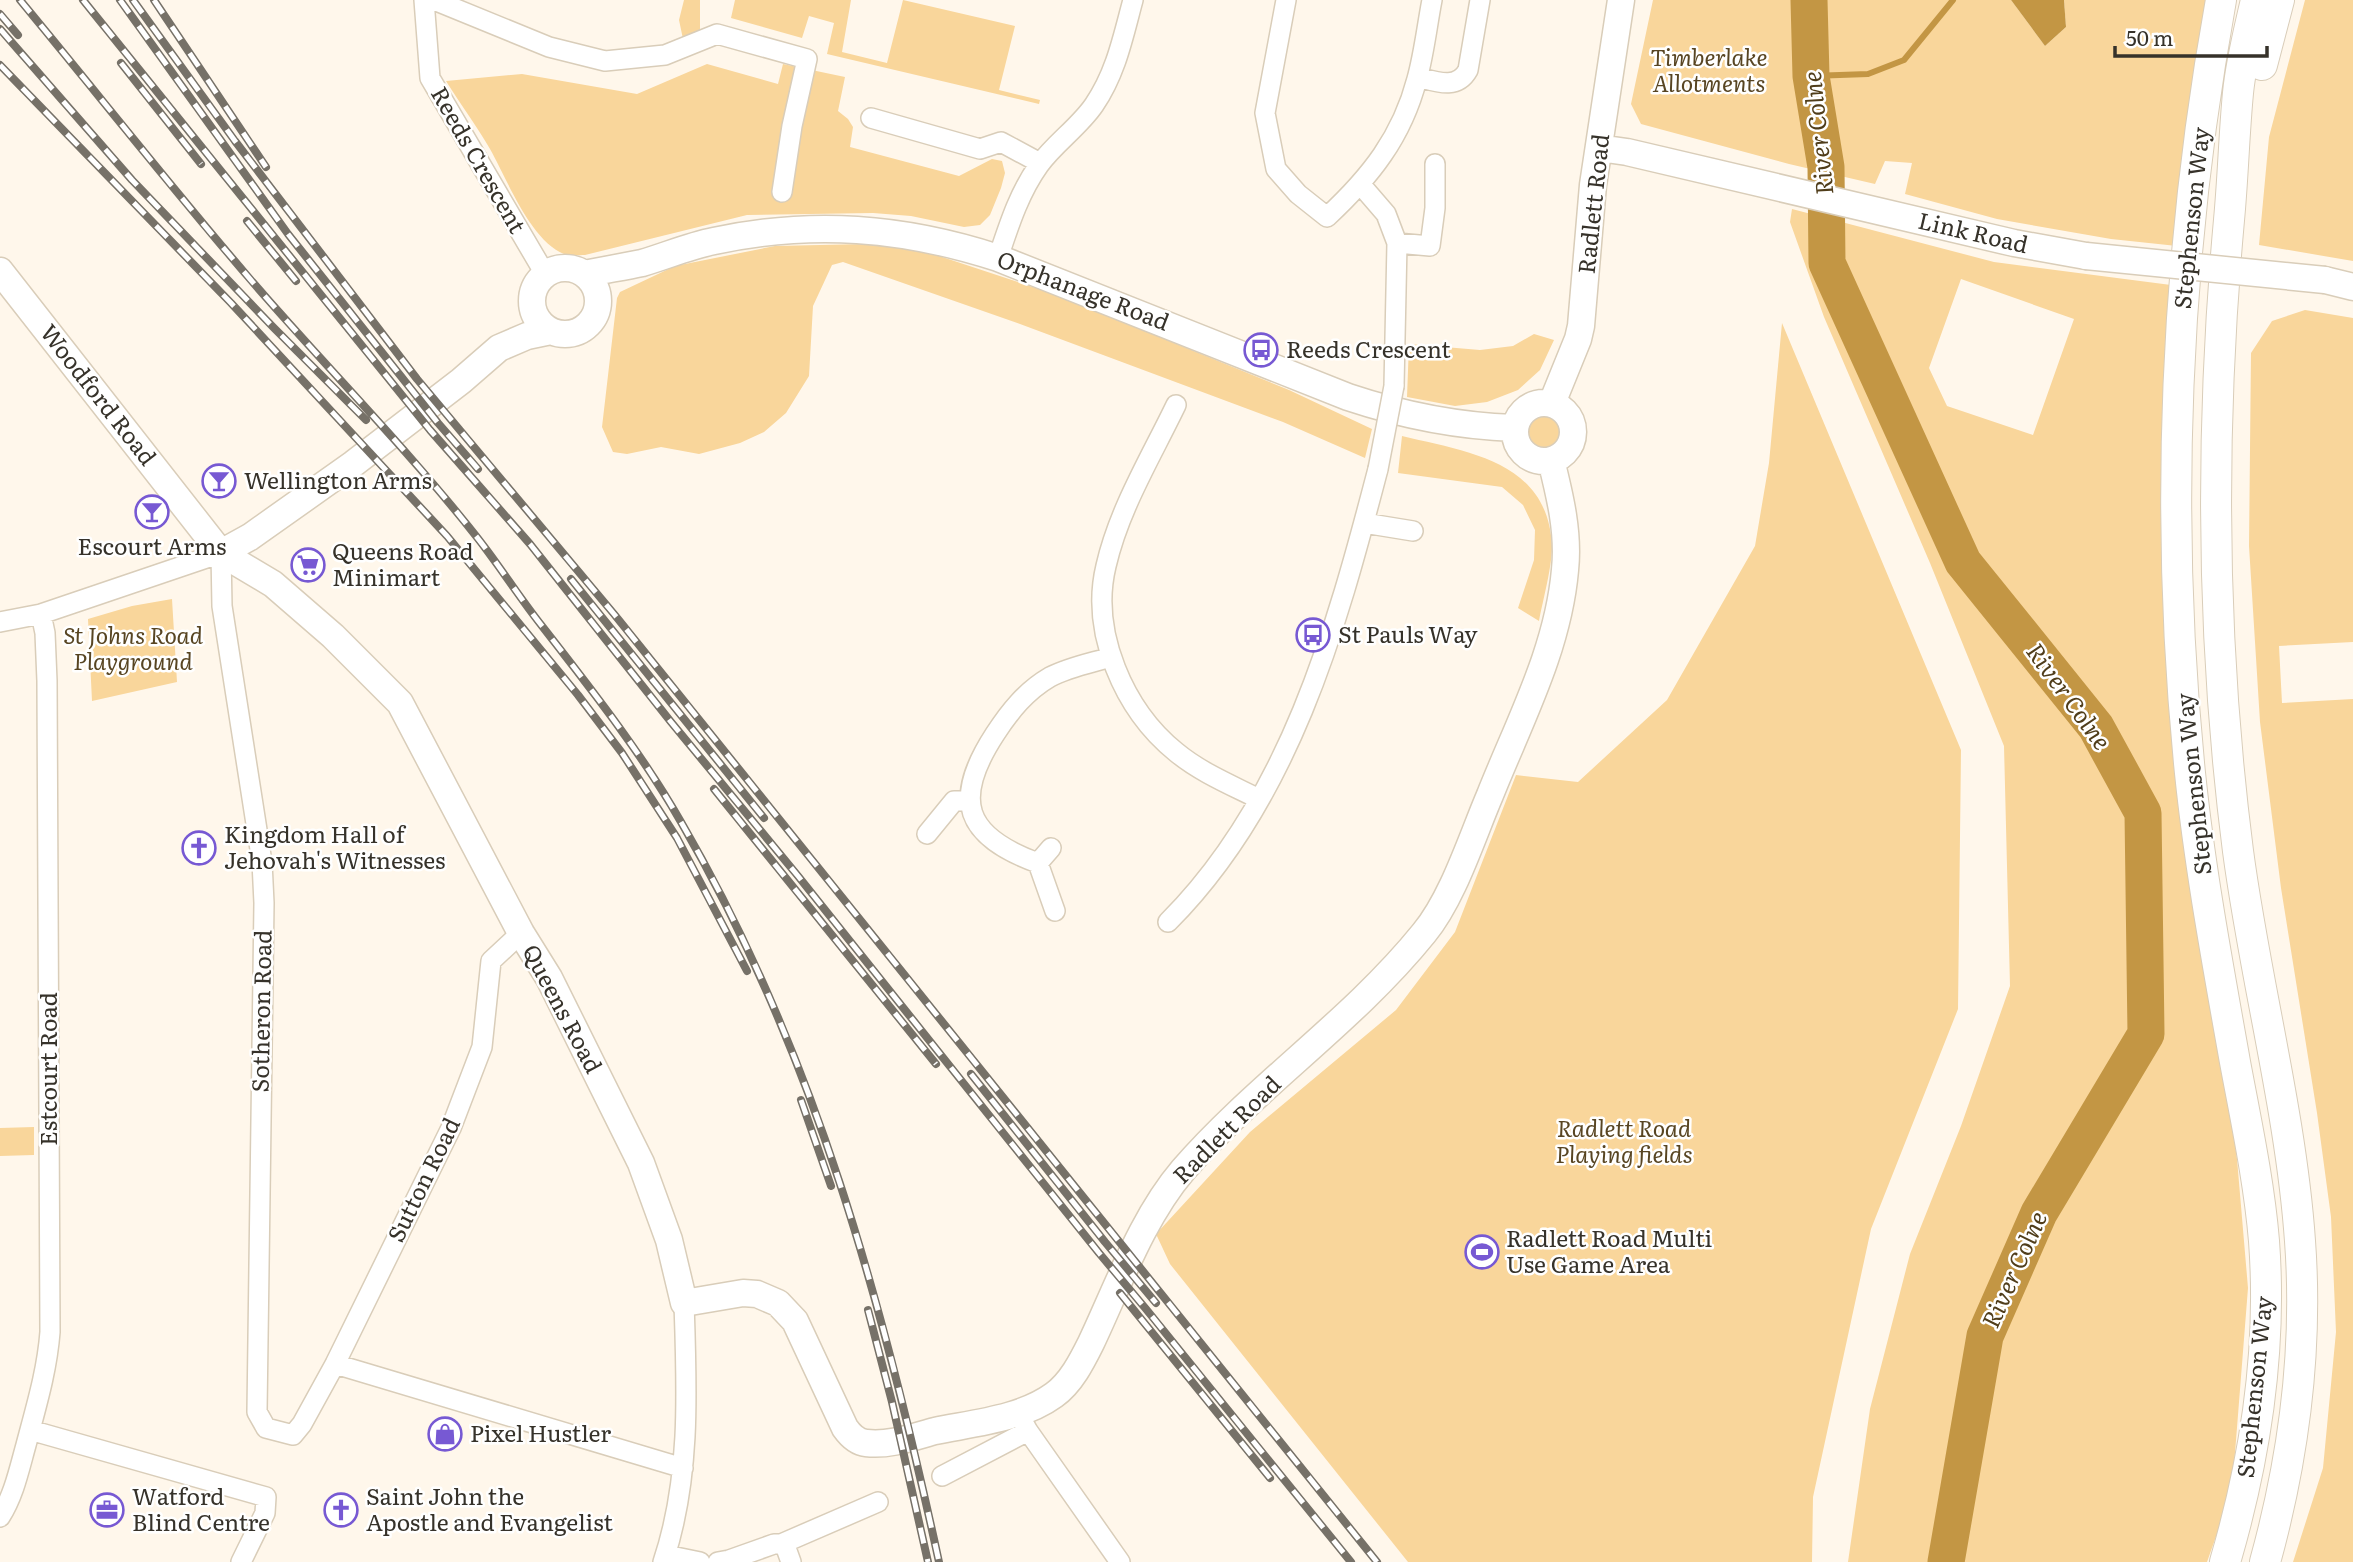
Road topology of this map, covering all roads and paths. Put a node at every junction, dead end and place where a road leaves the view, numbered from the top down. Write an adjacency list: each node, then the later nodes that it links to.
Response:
1 (424, 0): 23 (street, Reeds Crescent)
2 (434, 0): 18 (street)
3 (1286, 0): 17 (street)
4 (1432, 0): 11 (street)
5 (1480, 0): 11 (street)
6 (1621, 0): 13 (street, Radlett Road)
7 (2221, 0): 64 (main road, Stephenson Way)
8 (2256, 0): 14 (main road, Stephenson Way)
9 (2279, 0): 14 (main road, Stephenson Way)
10 (1129, 1): 15 (street)
11 (1418, 77): 17 (street)
12 (871, 118): 15 (street)
13 (1598, 148): 25 (street, Link Road, bridge); 30 (street, Radlett Road)
14 (2235, 159): 65 (main road, Stephenson Way)
15 (1040, 163): 20 (street)
16 (1435, 164): 19 (street)
17 (1361, 185): 19 (street)
18 (782, 192)
19 (1397, 243): 34 (street, bridge)
20 (998, 258): 21 (street, Orphanage Road); 32 (street, Orphanage Road)
21 (641, 263): 24 (street, Orphanage Road); 26 (street, Orphanage Road)
22 (0, 271): 36 (street, Woodford Road)
23 (545, 274): 24 (street, Orphanage Road); 27 (street, Orphanage Road)
24 (584, 274): 26 (street)
25 (2353, 287)
26 (598, 297): 28 (street, Orphanage Road)
27 (531, 301): 28 (street); 29 (street, Orphanage Road)
28 (551, 331): 29 (street, Orphanage Road)
29 (499, 348): 36 (street, Orphanage Road)
30 (1552, 403): 32 (street); 33 (street)
31 (1177, 405): 39 (street)
32 (1514, 428): 33 (street)
33 (1551, 460): 50 (street, Radlett Road)
34 (1364, 523): 35 (street); 40 (street)
35 (1413, 531)
36 (221, 552): 37 (street); 47 (street, Queens Road); 51 (street, Sotheron Road)
37 (41, 614): 38 (street); 52 (street, Estcourt Road)
38 (0, 622)
39 (1111, 657): 40 (street); 41 (street)
40 (1259, 799): 46 (street)
41 (970, 801): 42 (street); 44 (street)
42 (926, 834)
43 (1051, 848): 44 (street)
44 (1038, 863): 45 (street)
45 (1055, 911)
46 (1168, 922)
47 (521, 933): 48 (street, Queens Road); 49 (street, Sutton Road)
48 (684, 1303): 50 (street, Radlett Road); 53 (street, Queens Road)
49 (335, 1364): 51 (street, Sutton Road); 53 (street)
50 (1023, 1422): 54 (street); 63 (street)
51 (302, 1424)
52 (30, 1430): 56 (street, Estcourt Road); 59 (street)
53 (683, 1468): 58 (street, Queens Road)
54 (942, 1476)
55 (878, 1502): 57 (street)
56 (0, 1517)
57 (781, 1544): 61 (street); 62 (street)
58 (665, 1558): 60 (street)
59 (241, 1562)
60 (700, 1562)
61 (718, 1562)
62 (791, 1562)
63 (1120, 1562)
64 (2225, 1562)
65 (2265, 1562)

